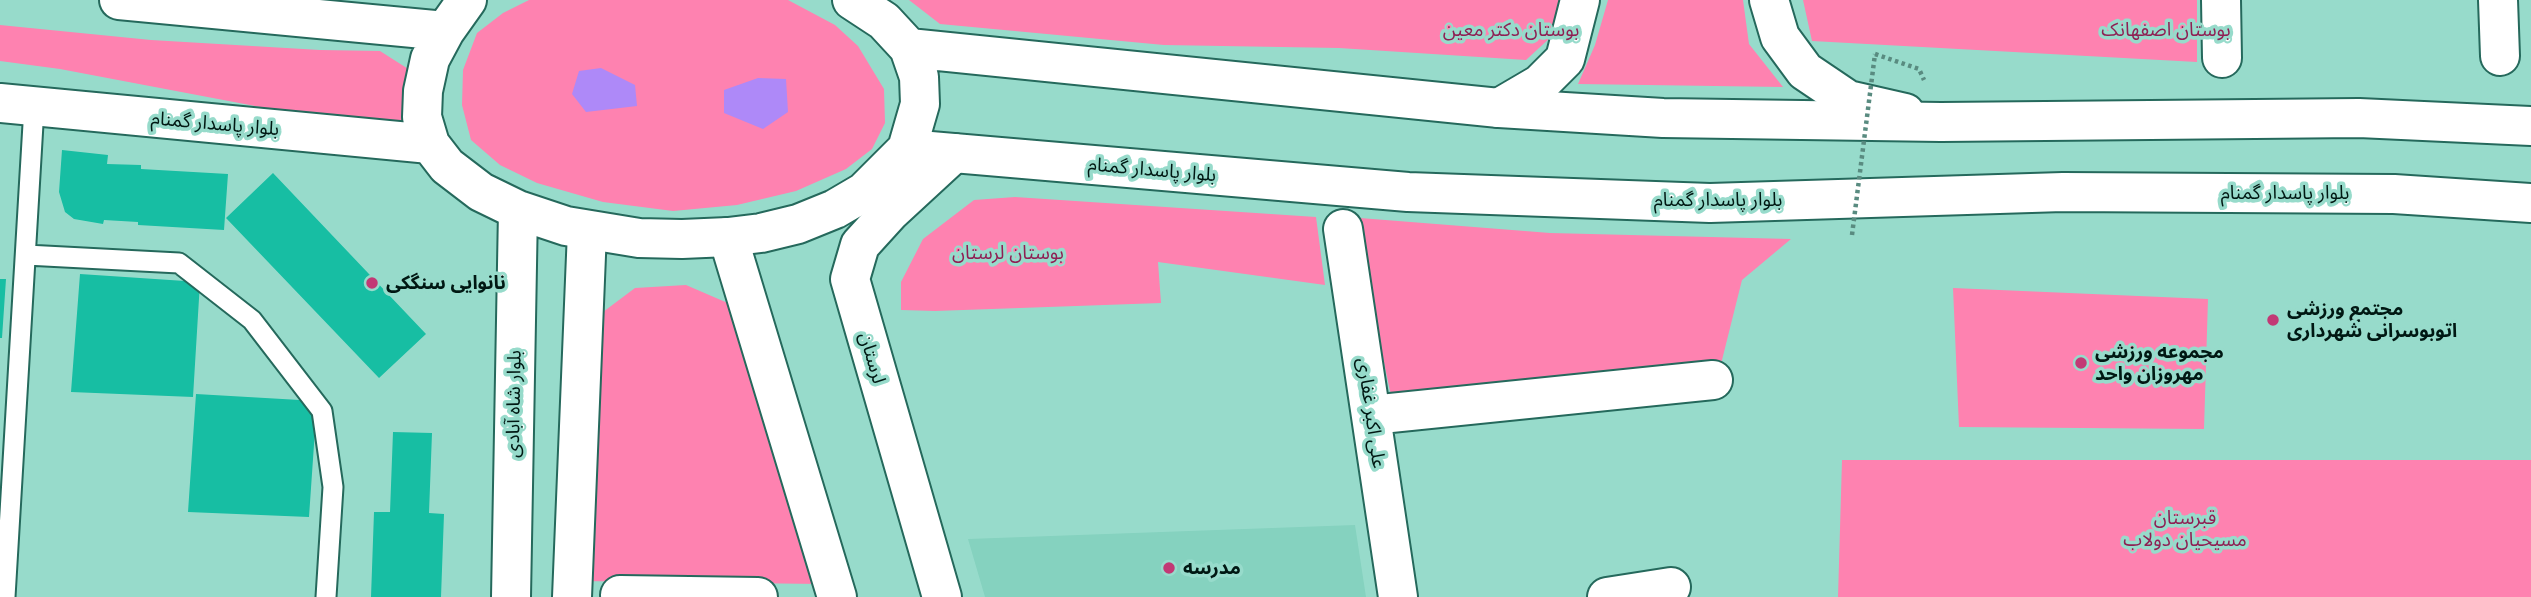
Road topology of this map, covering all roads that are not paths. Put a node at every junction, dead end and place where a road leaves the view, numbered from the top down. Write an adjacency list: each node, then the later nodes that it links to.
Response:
1 (119, 0): 7 (main road)
2 (852, 0): 8 (main road)
3 (1580, 0): 12 (main road)
4 (1769, 0): 13 (main road)
5 (2221, 0): 10 (main road)
6 (2498, 0): 9 (main road)
7 (461, 8): 15 (main road)
8 (909, 48): 12 (main road); 16 (main road)
9 (2500, 56)
10 (2222, 58)
11 (17, 105): 15 (main road, بلوار پاسدار گمنام); 23 (lane)
12 (1499, 108): 13 (main road)
13 (1941, 122): 14 (main road)
14 (2531, 126)
15 (430, 144): 19 (main road)
16 (907, 149): 17 (main road, بلوار پاسدار گمنام); 22 (main road)
17 (954, 153): 18 (main road, بلوار پاسدار گمنام); 35 (main road, لرستان)
18 (2531, 203)
19 (518, 210): 21 (main road); 31 (main road, بلوار شاه آبادی)
20 (1343, 229): 25 (main road, علی اکبر غفاری)
21 (587, 231): 22 (main road); 32 (main road)
22 (728, 237): 34 (main road)
23 (26, 255): 26 (lane); 30 (lane)
24 (1713, 380): 25 (main road)
25 (1371, 415): 36 (main road, علی اکبر غفاری)
26 (6, 496): 29 (lane)
27 (1671, 587): 37 (main road)
28 (620, 595): 33 (main road)
29 (5, 597)
30 (326, 597)
31 (510, 597)
32 (572, 597)
33 (758, 597)
34 (836, 597)
35 (942, 597)
36 (1398, 597)
37 (1607, 597)

